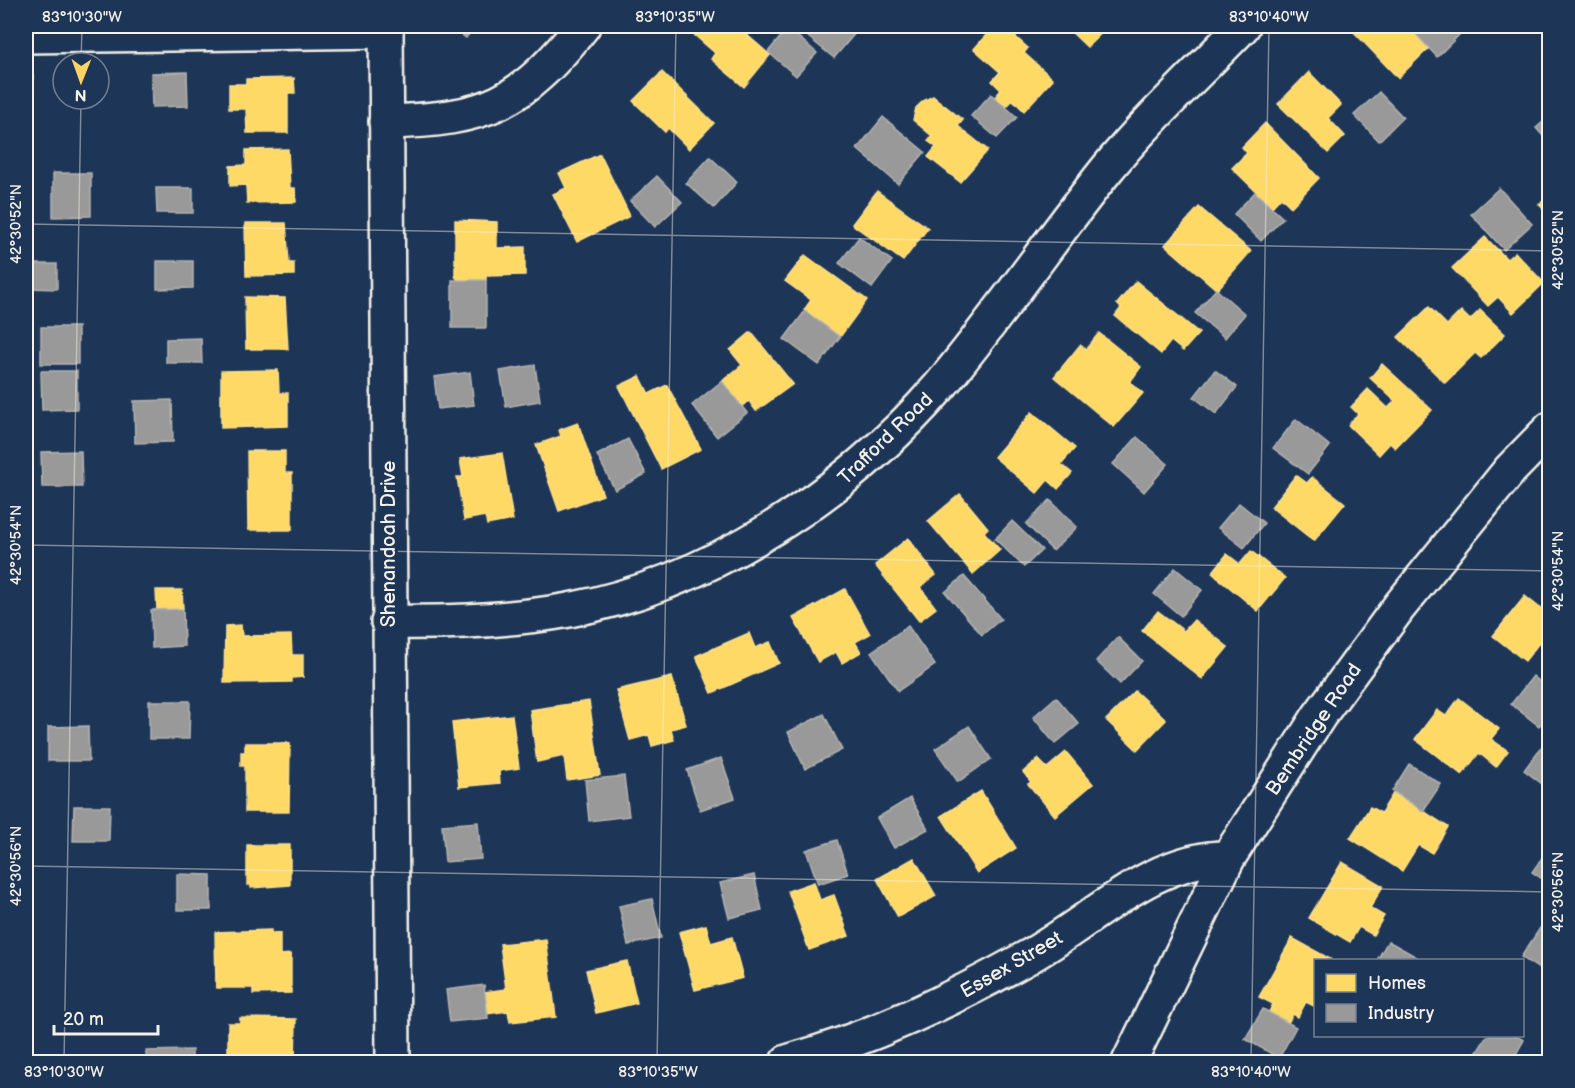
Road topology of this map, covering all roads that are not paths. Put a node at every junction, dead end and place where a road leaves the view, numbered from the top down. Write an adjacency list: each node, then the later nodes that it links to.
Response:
1 (583, 26): 5 (street)
2 (1243, 26): 7 (street, Trafford Road)
3 (386, 28): 4 (street); 5 (street, Shenandoah Drive)
4 (26, 36)
5 (386, 122): 7 (street, Shenandoah Drive)
6 (1550, 429): 8 (street, Bembridge Road)
7 (388, 622): 9 (street, Shenandoah Drive)
8 (1228, 858): 10 (street, Essex Street); 11 (street, Bembridge Road)
9 (393, 1062)
10 (787, 1062)
11 (1129, 1062)

